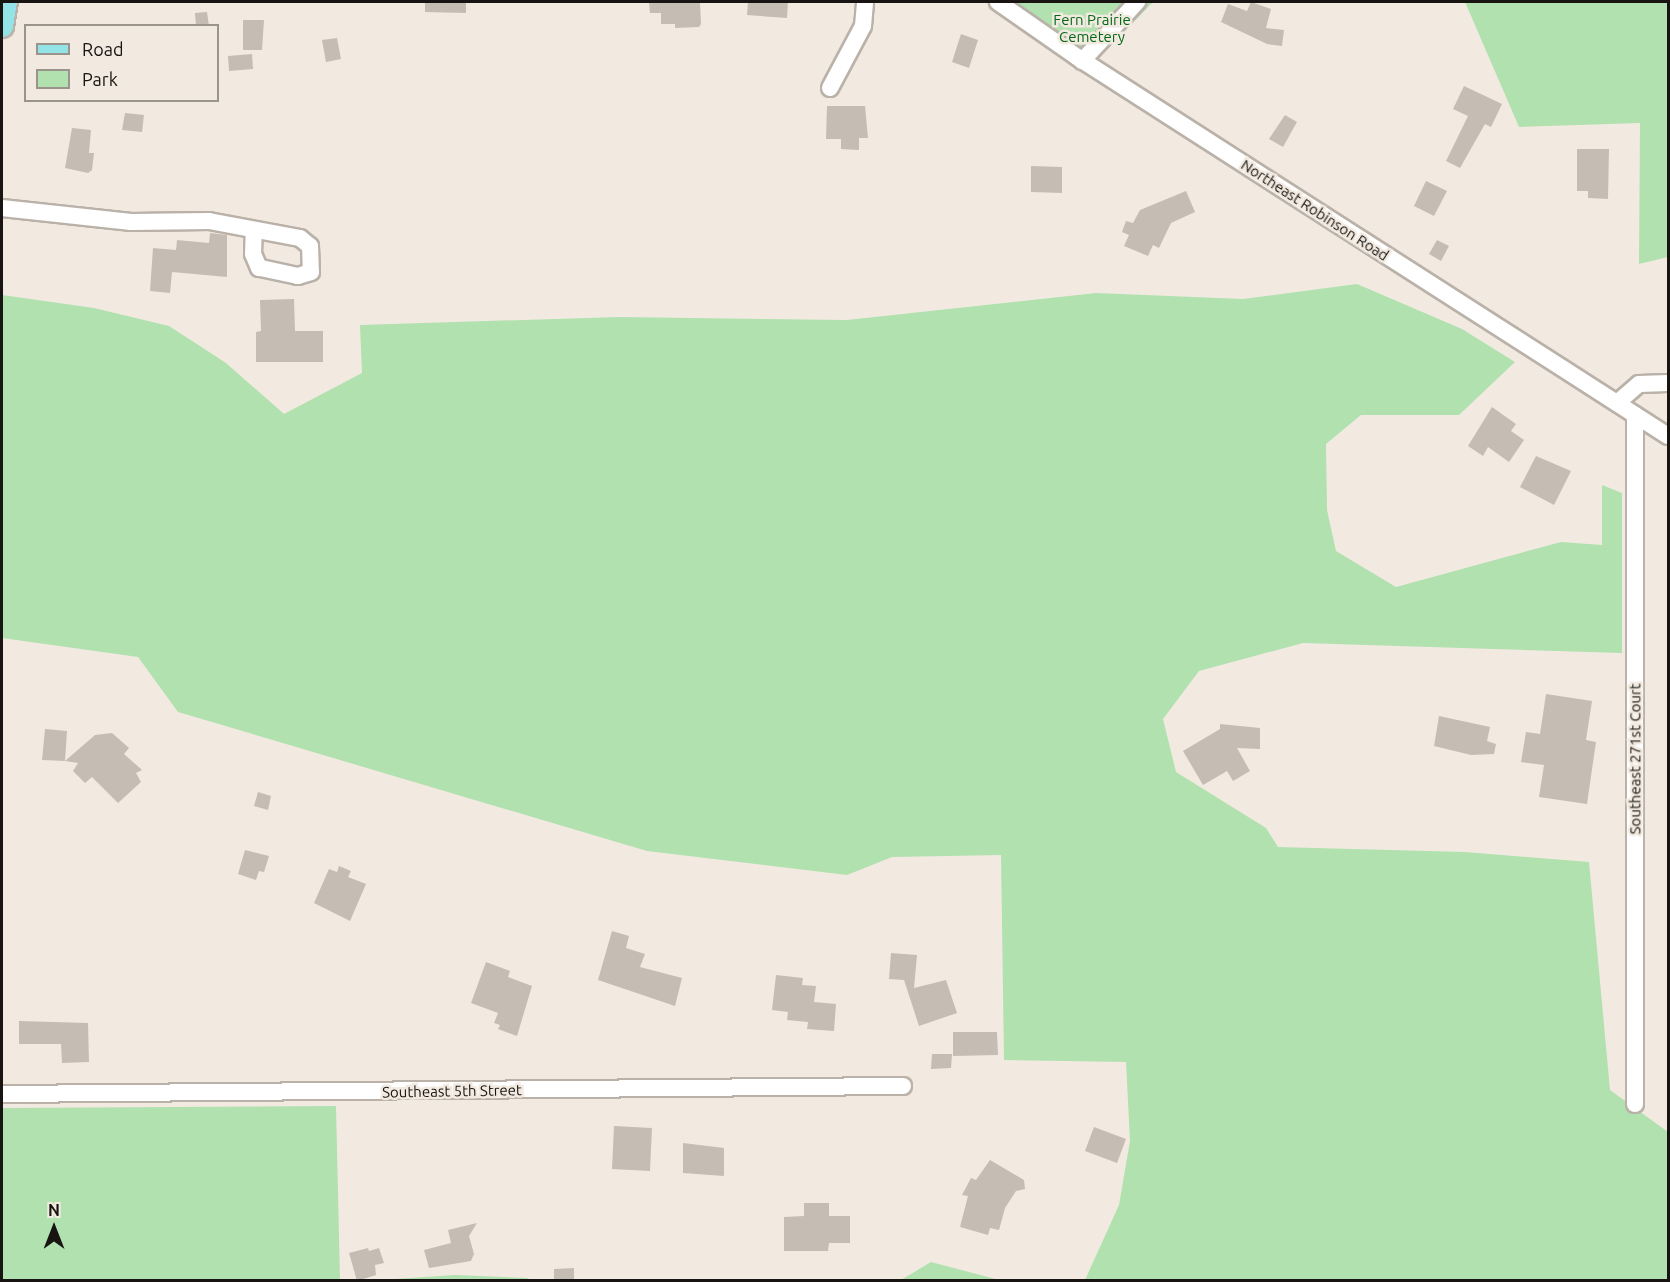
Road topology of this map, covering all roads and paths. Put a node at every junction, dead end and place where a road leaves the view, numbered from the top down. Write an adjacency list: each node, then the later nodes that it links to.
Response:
1 (6, 2): 5 (main road)
2 (865, 2): 7 (street)
3 (1137, 2): 6 (street)
4 (1007, 5): 6 (street, Northeast Robinson Road)
5 (2, 26)
6 (1082, 61): 11 (street, Northeast Robinson Road)
7 (830, 88)
8 (2, 208): 9 (street)
9 (254, 230)
10 (1668, 383): 11 (street)
11 (1617, 403): 12 (street, Northeast Robinson Road)
12 (1635, 415): 13 (street, Northeast Robinson Road); 16 (street, Southeast 271st Court)
13 (1668, 436)
14 (903, 1086): 15 (street, Southeast 5th Street)
15 (2, 1095)
16 (1635, 1104)

